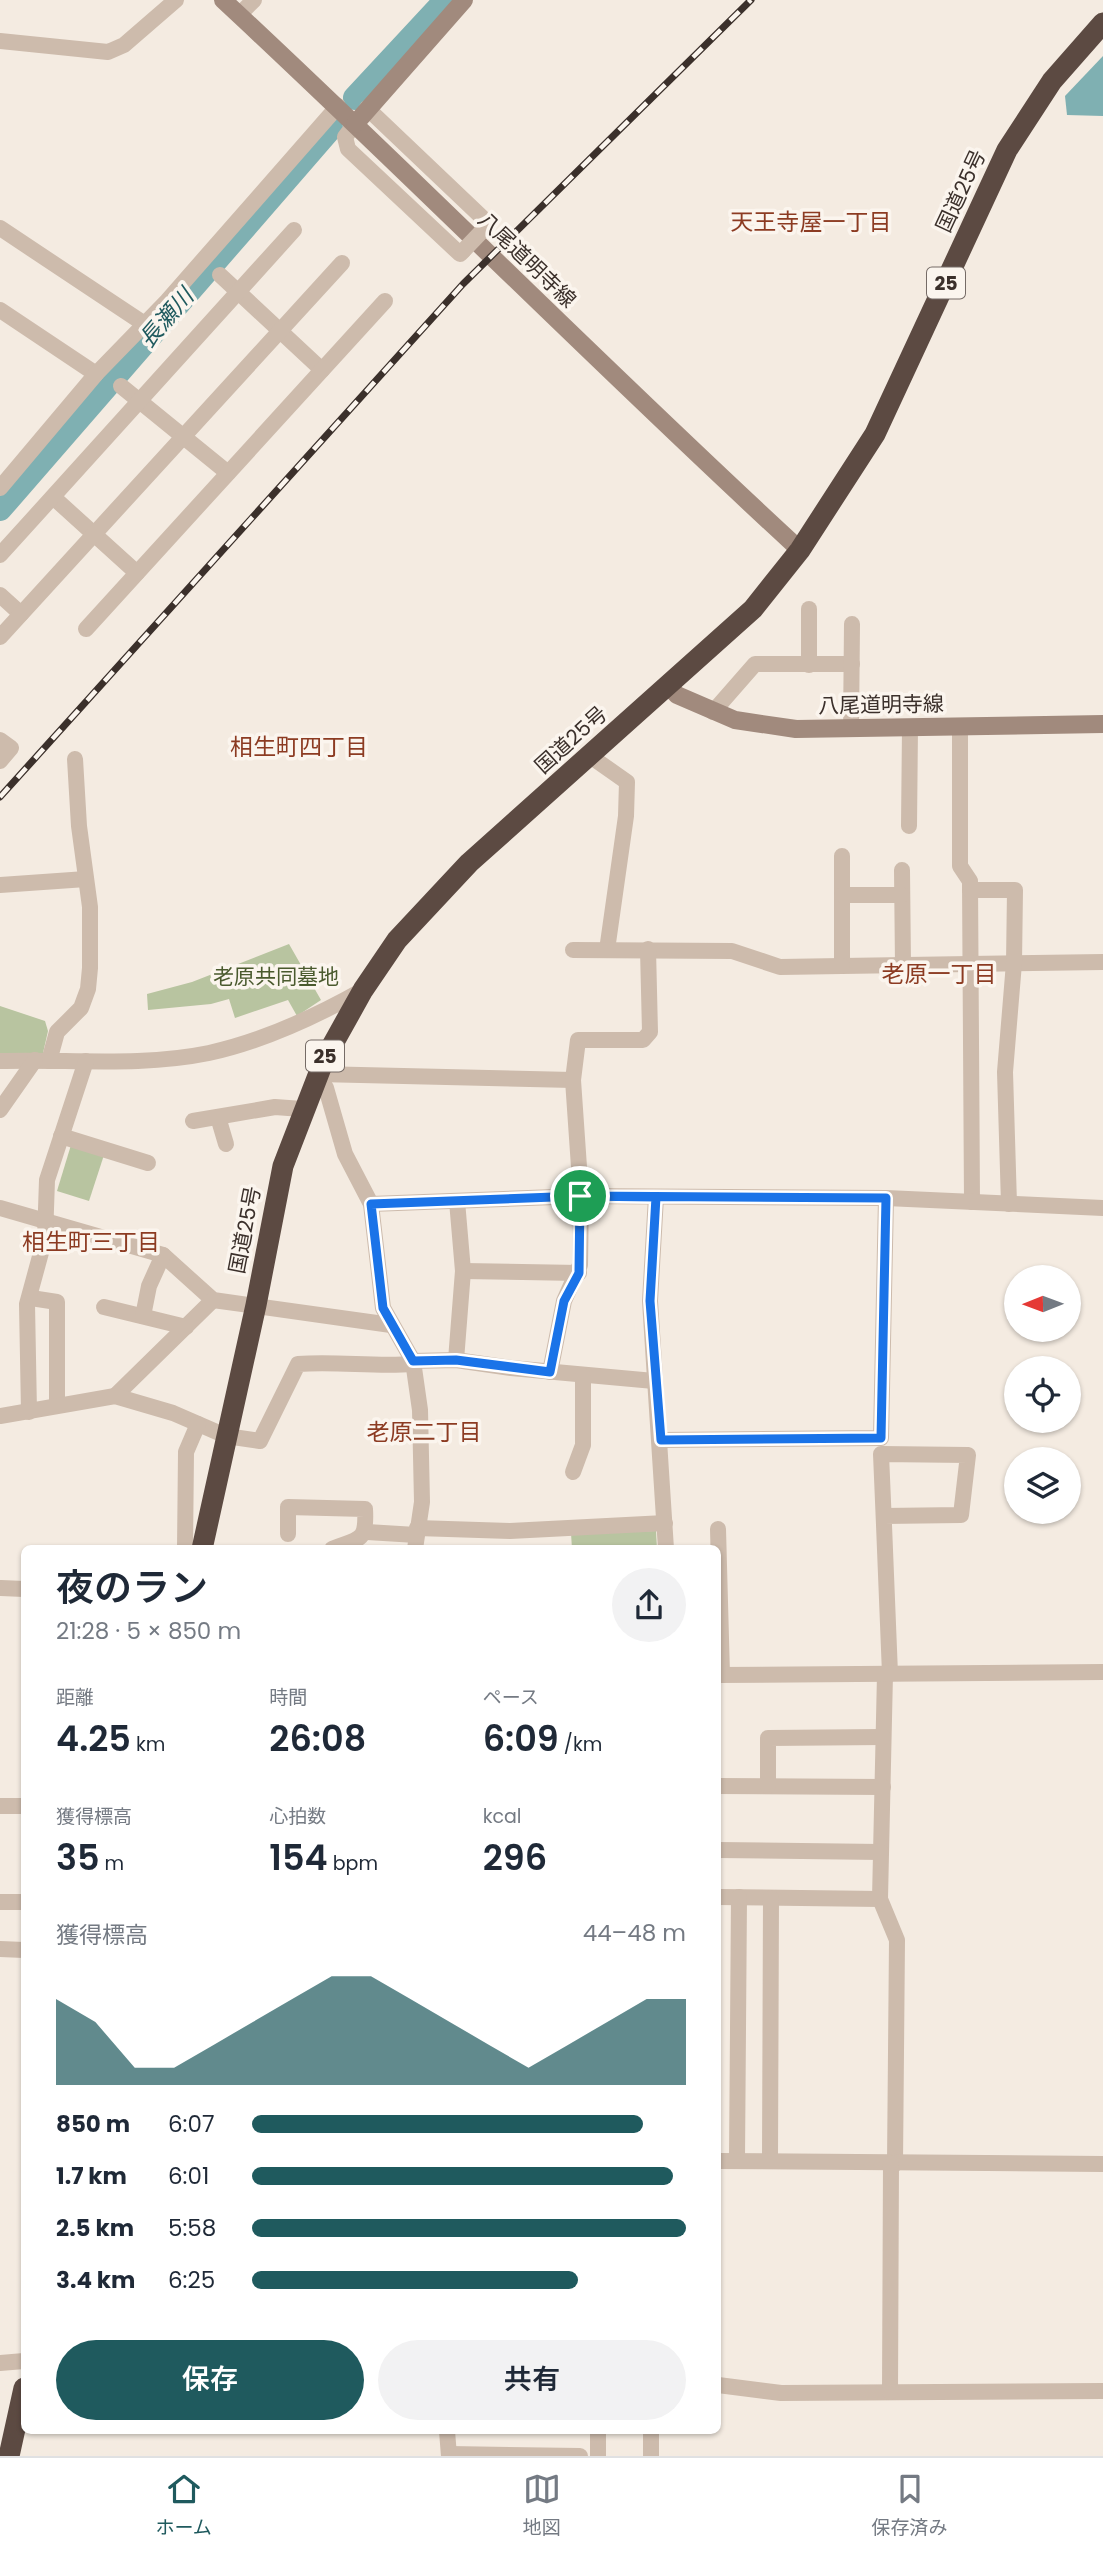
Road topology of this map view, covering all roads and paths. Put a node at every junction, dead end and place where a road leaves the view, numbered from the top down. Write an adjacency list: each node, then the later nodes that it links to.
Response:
1 (176, 0): 7 (street)
2 (223, 0): 5 (main road, 八尾道明寺線)
3 (254, 0): 5 (street)
4 (464, 0): 9 (main road)
5 (239, 15): 8 (main road, 八尾道明寺線)
6 (1103, 23): 29 (highway, 国道25号 / 25)
7 (0, 41)
8 (338, 106): 10 (main road, 八尾道明寺線); 18 (street)
9 (367, 108): 10 (main road); 10 (street, bridge)
10 (355, 124): 29 (main road, 八尾道明寺線)
11 (0, 228): 18 (street)
12 (294, 230): 15 (street)
13 (342, 263): 19 (street)
14 (220, 275): 15 (street)
15 (238, 292): 19 (street); 23 (street)
16 (385, 301): 20 (street)
17 (0, 310): 21 (street)
18 (143, 323): 21 (street)
19 (280, 331): 20 (street); 24 (street)
20 (322, 370): 25 (street)
21 (96, 374): 26 (street)
22 (121, 386): 23 (street)
23 (139, 402): 24 (street); 27 (street)
24 (183, 437): 25 (street); 28 (street)
25 (228, 473): 31 (street)
26 (0, 488)
27 (53, 497): 28 (street); 30 (street)
28 (94, 534): 31 (street); 34 (street)
29 (800, 550): 40 (highway, 国道25号 / 25)
30 (0, 555)
31 (137, 573): 36 (street)
32 (0, 595): 34 (street)
33 (809, 609): 39 (street)
34 (21, 614): 37 (street)
35 (852, 624): 38 (street)
36 (86, 629)
37 (0, 637)
38 (852, 664): 39 (street); 44 (street)
39 (809, 665): 41 (street)
40 (669, 686): 41 (main road, 八尾道明寺線); 47 (highway, 国道25号 / 25)
41 (713, 712): 44 (main road, 八尾道明寺線)
42 (1103, 724): 43 (main road, 八尾道明寺線)
43 (960, 727): 45 (main road, 八尾道明寺線); 55 (street)
44 (851, 728): 45 (main road, 八尾道明寺線)
45 (911, 728): 50 (street)
46 (0, 740): 49 (street)
47 (590, 755): 60 (street); 66 (highway, 国道25号 / 25)
48 (75, 759): 53 (street)
49 (0, 761)
50 (909, 826)
51 (842, 856): 56 (street)
52 (902, 870): 57 (street)
53 (86, 879): 54 (street); 67 (street)
54 (0, 885)
55 (970, 890): 62 (street); 63 (street)
56 (842, 895): 57 (street); 65 (street)
57 (902, 895): 64 (street)
58 (648, 949): 60 (street); 65 (street); 71 (street)
59 (573, 950): 60 (street)
60 (607, 950)
61 (1103, 962): 62 (street)
62 (1014, 964): 63 (street); 85 (street)
63 (972, 965): 64 (street); 83 (street)
64 (904, 966): 65 (street)
65 (842, 967)
66 (363, 989): 69 (street); 70 (highway, 国道25号 / 25)
67 (42, 1060): 68 (street); 69 (street); 73 (street)
68 (0, 1061)
69 (86, 1061): 76 (street)
70 (317, 1074): 71 (street); 72 (highway, 国道25号 / 25); 84 (street)
71 (573, 1080): 79 (street)
72 (302, 1109): 74 (street); 94 (highway, 国道25号 / 25)
73 (0, 1110)
74 (218, 1117): 75 (street); 77 (street)
75 (193, 1121)
76 (61, 1136): 78 (street); 88 (street)
77 (226, 1144)
78 (148, 1163)
79 (580, 1196): 80 (street); 82 (street); 91 (street)
80 (656, 1197): 81 (street); 103 (street)
81 (886, 1198): 83 (street); 110 (street)
82 (457, 1201): 84 (street); 90 (street)
83 (972, 1202): 85 (street)
84 (371, 1204): 97 (street)
85 (1009, 1204): 87 (street)
86 (0, 1208): 88 (street)
87 (1103, 1208)
88 (43, 1223): 89 (street); 92 (street)
89 (163, 1255): 93 (street); 96 (street)
90 (463, 1271): 91 (street); 99 (street)
91 (579, 1273): 101 (street)
92 (31, 1298): 105 (street); 106 (street)
93 (214, 1300): 94 (street); 98 (street)
94 (256, 1305): 97 (street); 109 (highway, 国道25号 / 25)
95 (104, 1307): 96 (street)
96 (143, 1316): 98 (street)
97 (391, 1325): 100 (street)
98 (186, 1327): 104 (street)
99 (456, 1360): 100 (street); 101 (street)
100 (413, 1363): 109 (street); 117 (street)
101 (550, 1372): 102 (street)
102 (583, 1376): 103 (street); 111 (street)
103 (654, 1381): 110 (street)
104 (115, 1396): 105 (street); 108 (street)
105 (57, 1405): 106 (street)
106 (29, 1412): 107 (street)
107 (2, 1415)
108 (198, 1424): 109 (street); 118 (street)
109 (226, 1436): 119 (highway, 国道25号 / 25)
110 (661, 1440): 113 (street)
111 (573, 1472)
112 (884, 1516): 112 (street); 126 (street)
113 (665, 1523): 117 (street); 121 (street)
114 (718, 1529): 122 (street)
115 (366, 1532): 116 (street); 117 (street); 120 (street)
116 (288, 1534)
117 (416, 1537)
118 (185, 1545)
119 (203, 1545)
120 (342, 1545)
121 (666, 1545)
122 (718, 1545)
123 (1, 1588): 124 (street)
124 (21, 1589)
125 (1103, 1672): 126 (street)
126 (887, 1674): 127 (street); 128 (street)
127 (721, 1675)
128 (883, 1737): 130 (street); 131 (street)
129 (721, 1786): 130 (street)
130 (768, 1786): 131 (street)
131 (883, 1787): 135 (street)
132 (21, 1805): 133 (street)
133 (0, 1806)
134 (721, 1850): 135 (street)
135 (881, 1852): 139 (street)
136 (721, 1897): 137 (street)
137 (739, 1897): 138 (street); 144 (street)
138 (771, 1898): 139 (street); 145 (street)
139 (880, 1899): 147 (street)
140 (0, 1902): 141 (street)
141 (21, 1902)
142 (0, 1949): 143 (street)
143 (21, 1950)
144 (737, 2160): 145 (street); 146 (street)
145 (770, 2160): 147 (street)
146 (721, 2161)
147 (893, 2164): 148 (street); 153 (street)
148 (1103, 2164)
149 (21, 2361): 150 (street)
150 (0, 2363)
151 (721, 2385): 153 (street)
152 (1103, 2391): 153 (street)
153 (890, 2392)
154 (21, 2402): 160 (highway)
155 (447, 2434): 158 (street)
156 (598, 2434): 163 (street)
157 (651, 2434): 164 (street)
158 (449, 2455): 159 (street)
159 (498, 2455): 161 (street)
160 (9, 2456)
161 (546, 2456): 162 (street)
162 (580, 2456)
163 (598, 2456)
164 (651, 2456)

